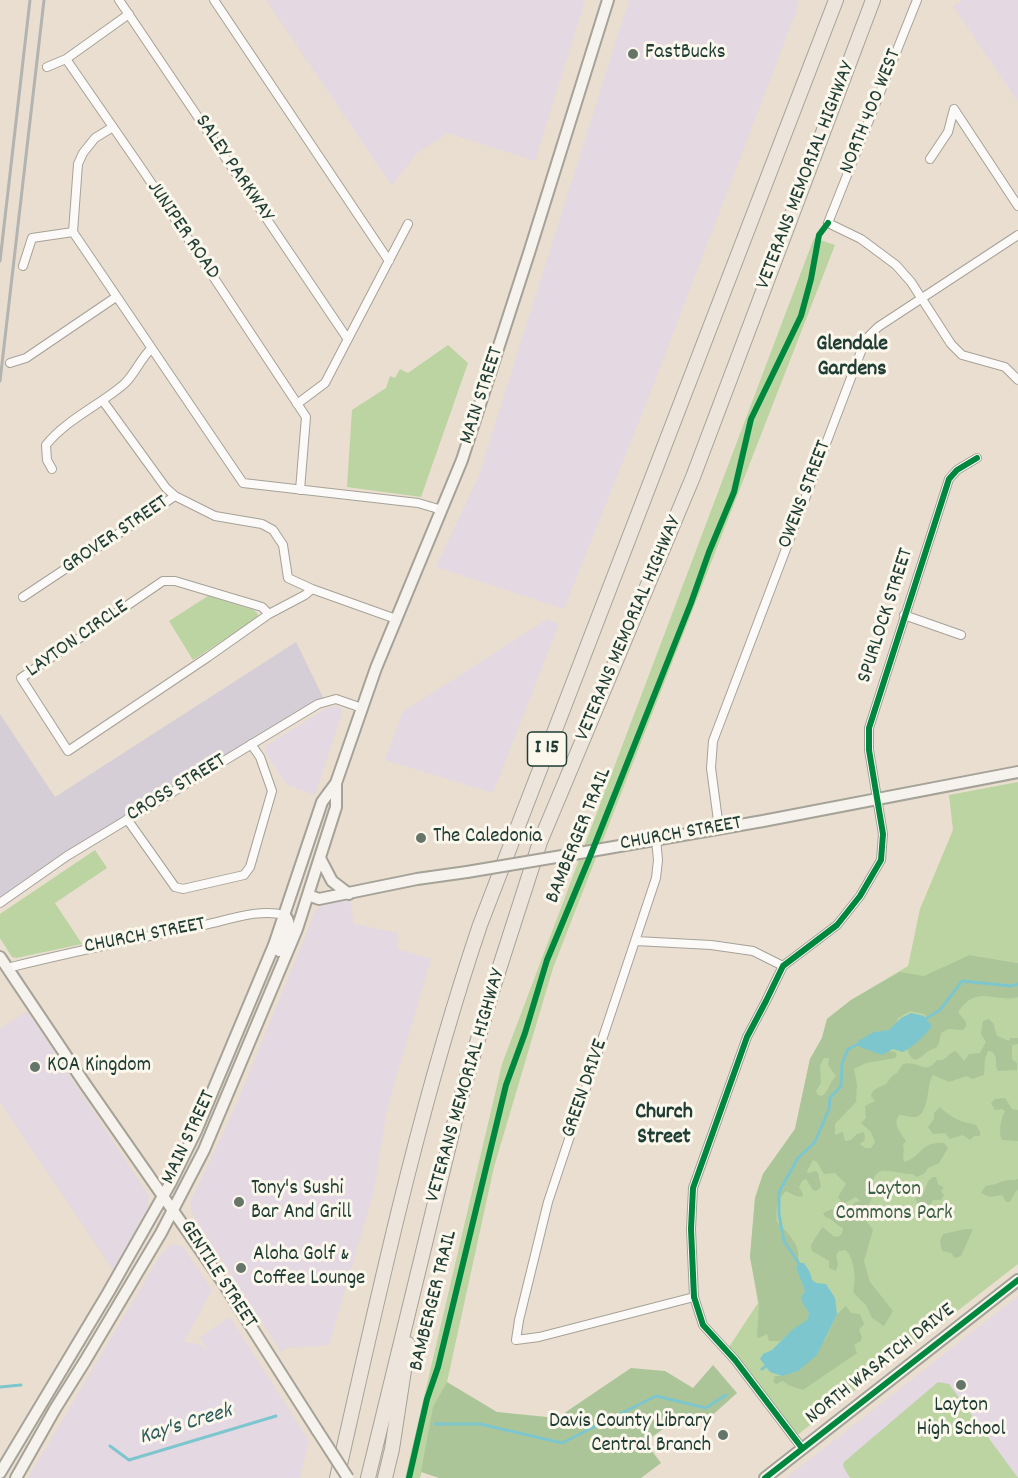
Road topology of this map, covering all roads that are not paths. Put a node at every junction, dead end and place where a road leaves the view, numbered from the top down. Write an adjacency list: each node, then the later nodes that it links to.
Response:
1 (119, 0): 7 (street, SALEY PARKWAY)
2 (214, 0): 16 (street)
3 (608, 0): 30 (main road, MAIN STREET)
4 (836, 0): 63 (highway, VETERANS MEMORIAL HIGHWAY / I 15)
5 (873, 0): 57 (highway, VETERANS MEMORIAL HIGHWAY / I 15)
6 (917, 0): 19 (street, NORTH 400 WEST)
7 (129, 14): 8 (street); 20 (street, SALEY PARKWAY)
8 (66, 59): 9 (street); 10 (street, JUNIPER ROAD)
9 (46, 67)
10 (112, 127): 14 (street); 25 (street, JUNIPER ROAD)
11 (930, 159): 12 (street)
12 (1018, 206)
13 (408, 224): 16 (street)
14 (73, 232): 17 (street); 18 (street)
15 (1018, 235): 19 (street, OWENS STREET)
16 (389, 261): 20 (street)
17 (23, 266)
18 (116, 297): 21 (street); 22 (street)
19 (921, 298): 23 (street); 43 (street, OWENS STREET)
20 (347, 338): 25 (street)
21 (151, 349): 24 (street); 28 (street)
22 (10, 363)
23 (1018, 380)
24 (103, 401): 27 (street); 29 (street)
25 (297, 404): 28 (street, JUNIPER ROAD)
26 (977, 458): 34 (street, SPURLOCK STREET)
27 (52, 469)
28 (300, 490): 30 (street)
29 (175, 496): 31 (street, GROVER STREET); 32 (street, GROVER STREET)
30 (442, 510): 35 (main road, MAIN STREET)
31 (312, 589): 33 (street, LAYTON CIRCLE); 35 (street)
32 (23, 597)
33 (269, 614): 33 (street, LAYTON CIRCLE)
34 (904, 615): 36 (street); 41 (street, SPURLOCK STREET)
35 (396, 619): 37 (main road, MAIN STREET)
36 (961, 635)
37 (362, 708): 38 (street, CROSS STREET); 40 (main road, MAIN STREET)
38 (251, 744): 42 (street, CROSS STREET); 42 (street)
39 (1018, 772): 41 (main road, CHURCH STREET)
40 (336, 783): 45 (main road, MAIN STREET); 49 (main road, MAIN STREET)
41 (878, 799): 43 (main road, CHURCH STREET); 52 (street, SPURLOCK STREET)
42 (127, 819): 48 (street, CROSS STREET)
43 (719, 828): 44 (main road, CHURCH STREET)
44 (656, 839): 46 (main road, CHURCH STREET, bridge); 50 (street, GREEN DRIVE)
45 (320, 858): 46 (main road); 47 (main road, MAIN STREET)
46 (349, 894): 47 (main road, CHURCH STREET)
47 (308, 895): 54 (main road, MAIN STREET)
48 (0, 903)
49 (285, 915): 53 (street, CHURCH STREET); 54 (main road); 55 (main road, MAIN STREET)
50 (636, 942): 52 (street); 59 (street, GREEN DRIVE)
51 (0, 957): 53 (main road, GENTILE STREET)
52 (783, 966): 59 (street)
53 (7, 968): 55 (main road, GENTILE STREET)
54 (277, 978): 56 (main road, MAIN STREET)
55 (163, 1195): 56 (main road, GENTILE STREET); 61 (main road, MAIN STREET)
56 (174, 1210): 62 (main road, MAIN STREET); 64 (main road, GENTILE STREET, bridge)
57 (423, 1244): 65 (highway, VETERANS MEMORIAL HIGHWAY / I 15); 66 (highway)
58 (1018, 1280): 60 (main road, NORTH WASATCH DRIVE)
59 (694, 1297): 60 (street)
60 (802, 1448): 67 (main road, NORTH WASATCH DRIVE)
61 (0, 1473)
62 (16, 1478)
63 (337, 1478)
64 (348, 1478)
65 (368, 1478)
66 (385, 1478)
67 (765, 1478)

